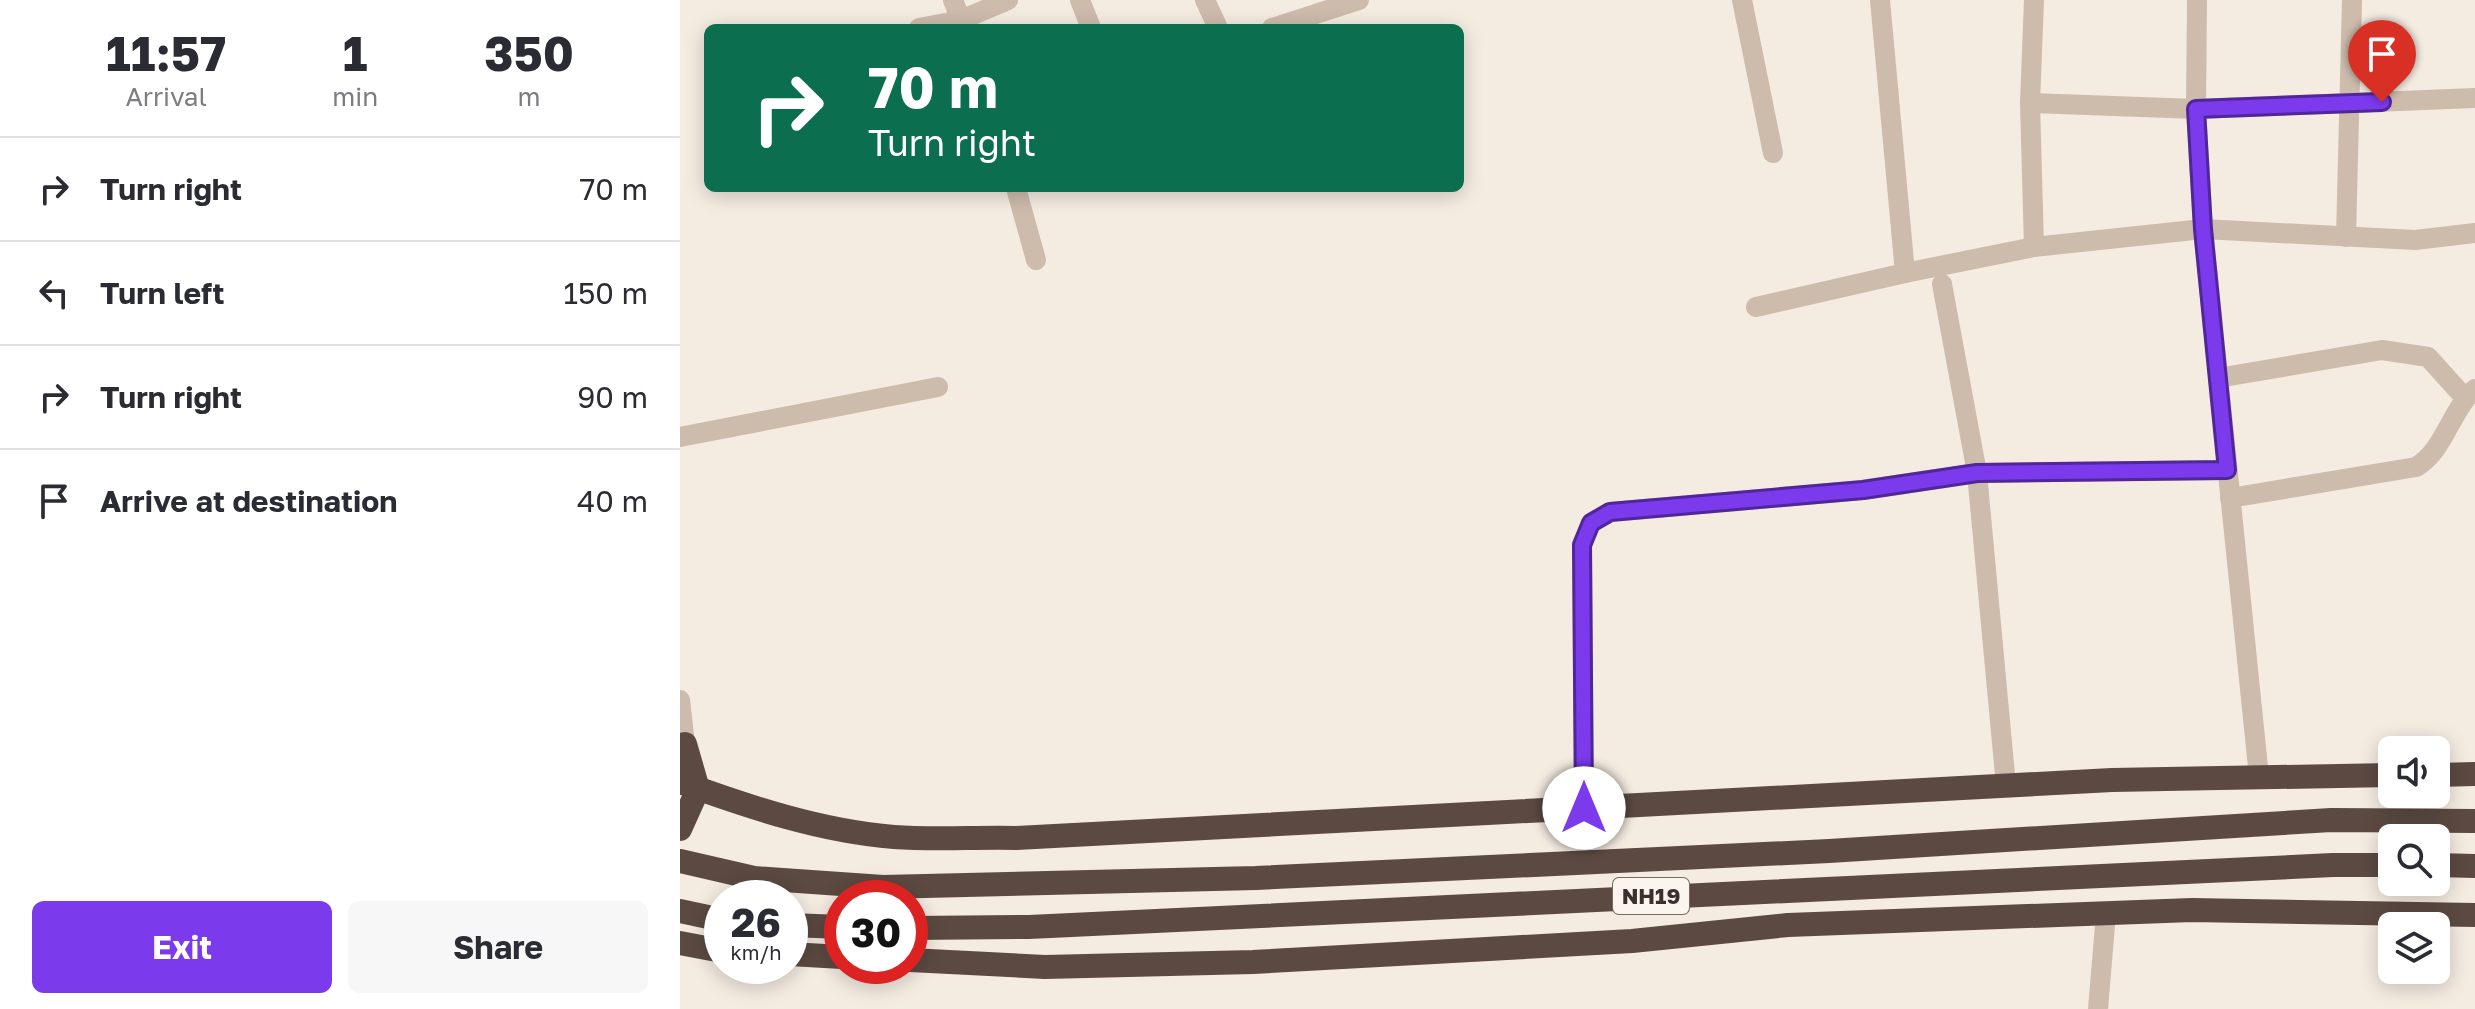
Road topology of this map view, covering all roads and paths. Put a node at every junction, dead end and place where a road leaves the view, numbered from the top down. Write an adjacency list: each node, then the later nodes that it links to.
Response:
1 (953, 0): 11 (street)
2 (1008, 0): 11 (street)
3 (1080, 0): 12 (street)
4 (1205, 0): 13 (street)
5 (1359, 0): 14 (street)
6 (1742, 0): 19 (street)
7 (1880, 0): 26 (street)
8 (2034, 0): 16 (street)
9 (2197, 0): 18 (street)
10 (2352, 0): 17 (street)
11 (963, 24)
12 (1089, 24)
13 (1216, 24)
14 (1284, 24)
15 (2475, 98): 17 (street)
16 (2030, 103): 18 (street); 24 (street)
17 (2350, 103): 18 (street); 23 (street)
18 (2196, 109): 21 (street)
19 (1773, 153)
20 (1017, 192): 25 (street)
21 (2203, 229): 23 (street); 24 (street); 29 (street)
22 (2475, 233): 23 (street)
23 (2346, 237)
24 (2034, 247): 26 (street)
25 (1036, 260)
26 (1905, 273): 28 (street)
27 (1942, 284): 34 (street)
28 (1756, 307)
29 (2218, 378): 31 (street); 33 (street)
30 (938, 387): 32 (street)
31 (2470, 394): 35 (street)
32 (680, 437)
33 (2227, 470): 34 (street); 35 (street)
34 (1977, 473): 43 (street); 44 (street)
35 (2230, 498): 41 (street)
36 (680, 700): 37 (street)
37 (683, 747): 42 (highway)
38 (2475, 774): 40 (highway)
39 (2378, 775): 41 (highway)
40 (2450, 775)
41 (2259, 777): 43 (highway)
42 (689, 786): 44 (highway); 46 (highway)
43 (2006, 786): 44 (highway)
44 (1584, 808)
45 (2475, 821): 47 (highway)
46 (680, 829)
47 (680, 861)
48 (2378, 865): 55 (highway, NH19)
49 (2450, 865): 50 (highway)
50 (2475, 866)
51 (680, 911): 54 (highway)
52 (2106, 913): 53 (highway); 58 (highway); 59 (street)
53 (2475, 915)
54 (704, 916)
55 (928, 928)
56 (680, 943): 57 (highway)
57 (704, 948)
58 (928, 961)
59 (2098, 1009)

